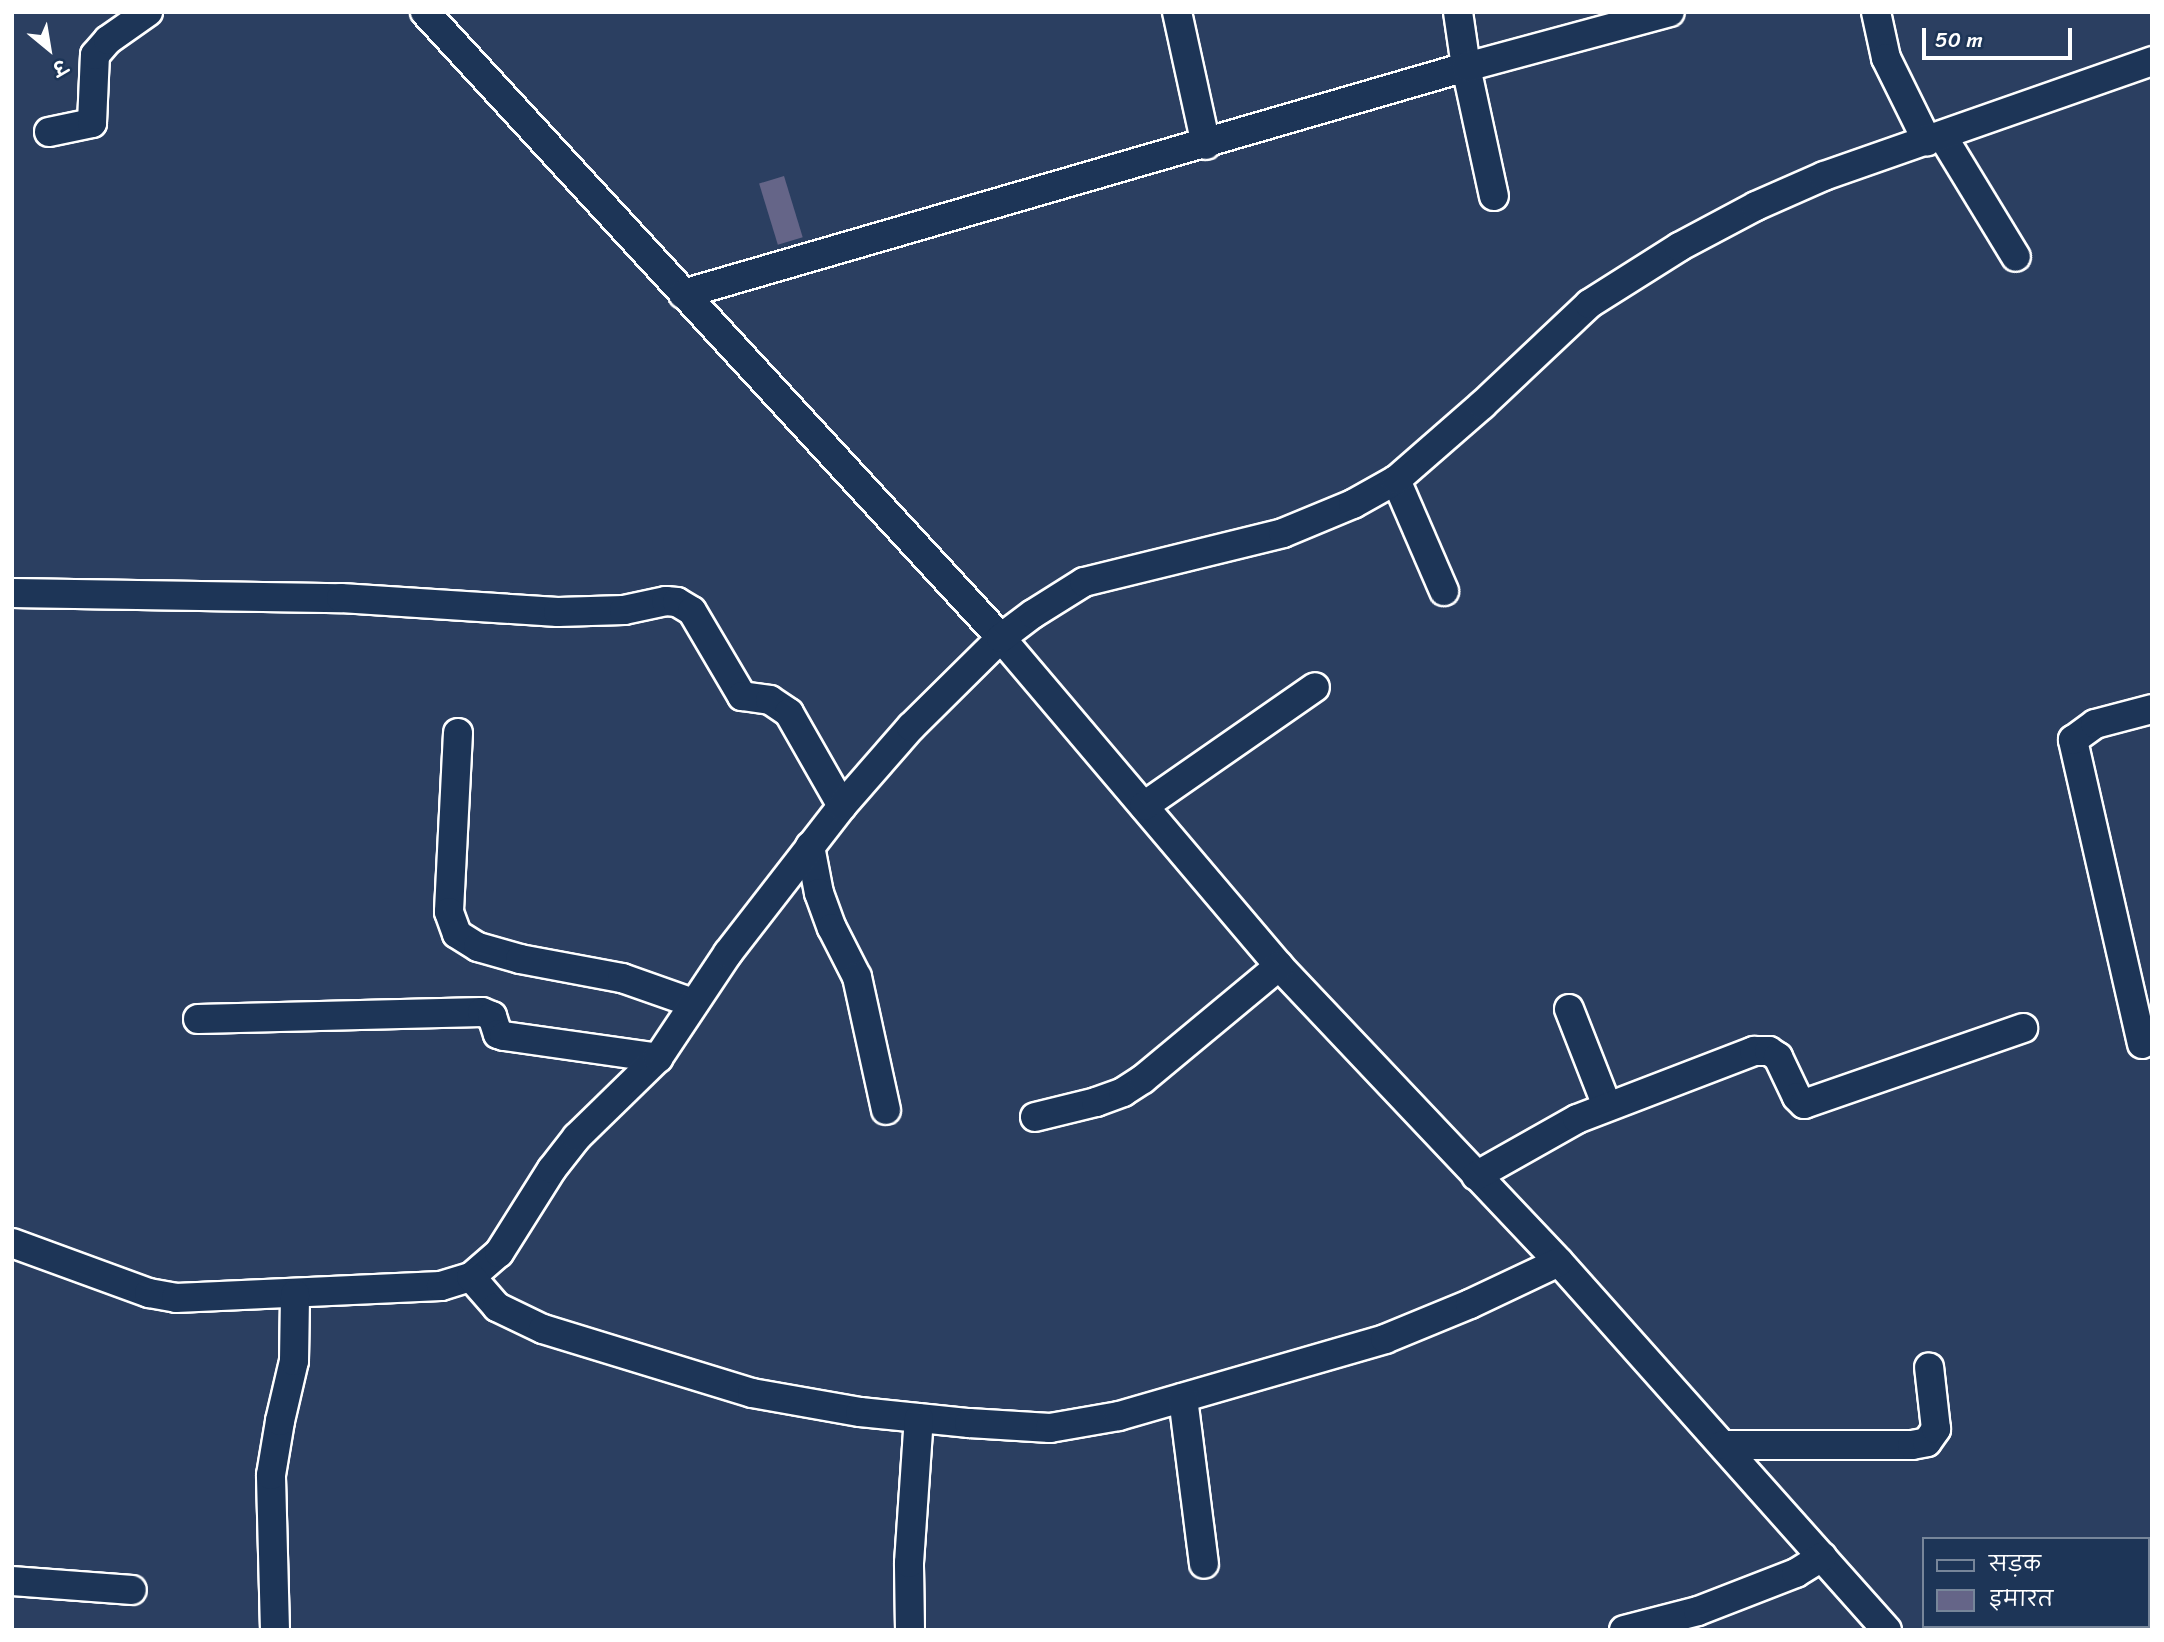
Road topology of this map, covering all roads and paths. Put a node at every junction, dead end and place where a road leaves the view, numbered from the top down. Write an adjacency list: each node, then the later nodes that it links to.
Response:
1 (148, 12): 10 (street)
2 (425, 12): 15 (street)
3 (1177, 12): 12 (street)
4 (1458, 12): 9 (street)
5 (1670, 12): 7 (street)
6 (1876, 12): 11 (street)
7 (1620, 19): 9 (street)
8 (2152, 61): 11 (street)
9 (1466, 67): 12 (street); 13 (street)
10 (49, 132)
11 (1935, 139): 14 (street); 16 (street)
12 (1206, 145): 15 (street)
13 (1494, 196)
14 (2016, 257)
15 (683, 294): 19 (street)
16 (1396, 480): 17 (street); 19 (street)
17 (1444, 591)
18 (12, 593): 23 (street)
19 (1001, 638): 23 (street); 24 (street)
20 (1315, 687): 24 (street)
21 (2152, 709): 31 (street)
22 (458, 733): 27 (street)
23 (842, 806): 25 (street)
24 (1144, 806): 26 (street)
25 (810, 846): 27 (street); 34 (street)
26 (1279, 966): 35 (street); 36 (street)
27 (694, 1003): 32 (street)
28 (1569, 1009): 33 (street)
29 (198, 1019): 32 (street)
30 (2023, 1028): 33 (street)
31 (2142, 1044)
32 (658, 1058): 39 (street)
33 (1607, 1106): 36 (street)
34 (886, 1110)
35 (1035, 1116)
36 (1476, 1176): 38 (street)
37 (12, 1243): 40 (street)
38 (1559, 1262): 42 (street); 44 (street)
39 (471, 1277): 40 (street); 43 (street)
40 (295, 1294): 49 (street)
41 (1929, 1367): 44 (street)
42 (1184, 1398): 43 (street); 46 (street)
43 (919, 1418): 50 (street)
44 (1723, 1445): 45 (street)
45 (1822, 1557): 51 (street); 52 (street)
46 (1204, 1564)
47 (12, 1581): 48 (street)
48 (132, 1590)
49 (275, 1630)
50 (910, 1630)
51 (1624, 1630)
52 (1887, 1630)

